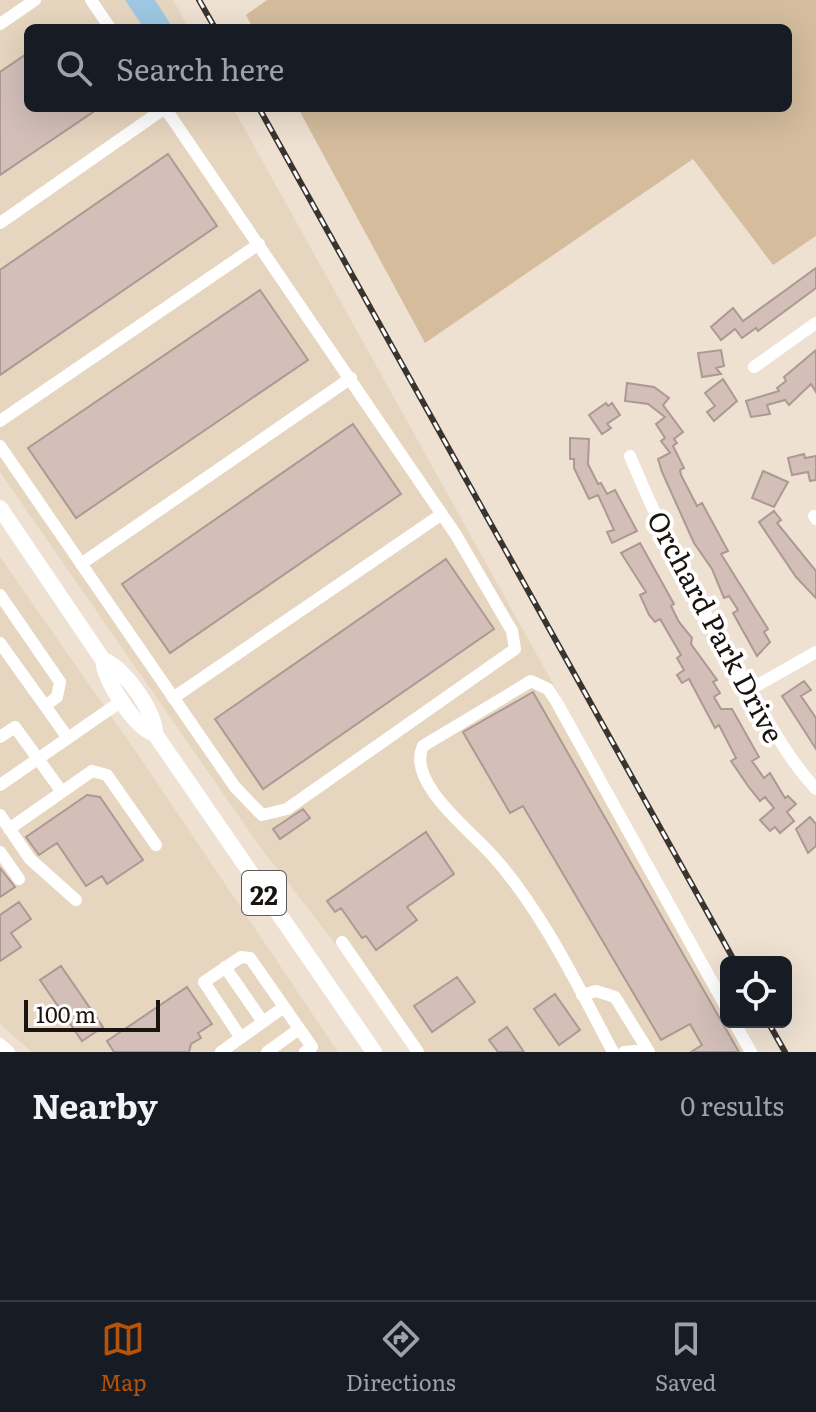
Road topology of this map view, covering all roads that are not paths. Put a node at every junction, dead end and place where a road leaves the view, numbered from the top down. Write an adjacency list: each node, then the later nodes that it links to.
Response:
1 (35, 0): 3 (street)
2 (91, 0): 4 (street)
3 (0, 24)
4 (107, 24)
5 (159, 112): 7 (street)
6 (168, 112): 8 (street)
7 (0, 223)
8 (259, 244): 11 (street); 12 (street)
9 (816, 323): 10 (street)
10 (754, 367)
11 (351, 378): 16 (street); 17 (street)
12 (0, 421)
13 (0, 446): 17 (street)
14 (630, 456): 24 (street, Orchard Park Drive)
15 (0, 508): 23 (main road, 22)
16 (442, 514): 25 (street); 25 (street)
17 (81, 564): 25 (street)
18 (0, 595): 19 (street)
19 (12, 613): 20 (street); 27 (street)
20 (0, 622)
21 (0, 643): 27 (street)
22 (816, 652): 24 (street)
23 (103, 660): 26 (main road, 22); 28 (main road, 22)
24 (749, 690): 33 (street, Orchard Park Drive)
25 (173, 698)
26 (123, 700): 28 (main road, 22); 30 (street)
27 (45, 706): 30 (street)
28 (155, 734): 56 (main road, 22)
29 (0, 737): 31 (street)
30 (68, 738): 31 (street)
31 (38, 759): 32 (street); 34 (street)
32 (0, 785)
33 (816, 789)
34 (62, 792): 36 (street); 37 (street)
35 (0, 815): 36 (street)
36 (9, 829): 40 (street)
37 (156, 845)
38 (0, 852): 39 (street)
39 (19, 879)
40 (76, 900)
41 (342, 942): 57 (street)
42 (225, 967): 45 (street); 46 (street); 49 (street)
43 (582, 995): 44 (street); 51 (street); 58 (street)
44 (720, 996)
45 (284, 1007): 46 (street); 48 (street)
46 (263, 1022): 49 (street)
47 (737, 1028): 60 (street)
48 (299, 1029): 54 (street); 55 (street)
49 (241, 1038): 53 (street)
50 (0, 1044): 52 (street)
51 (648, 1051): 59 (street)
52 (9, 1052)
53 (221, 1052)
54 (267, 1052)
55 (305, 1052)
56 (374, 1052)
57 (418, 1052)
58 (613, 1052)
59 (624, 1052)
60 (751, 1052)

